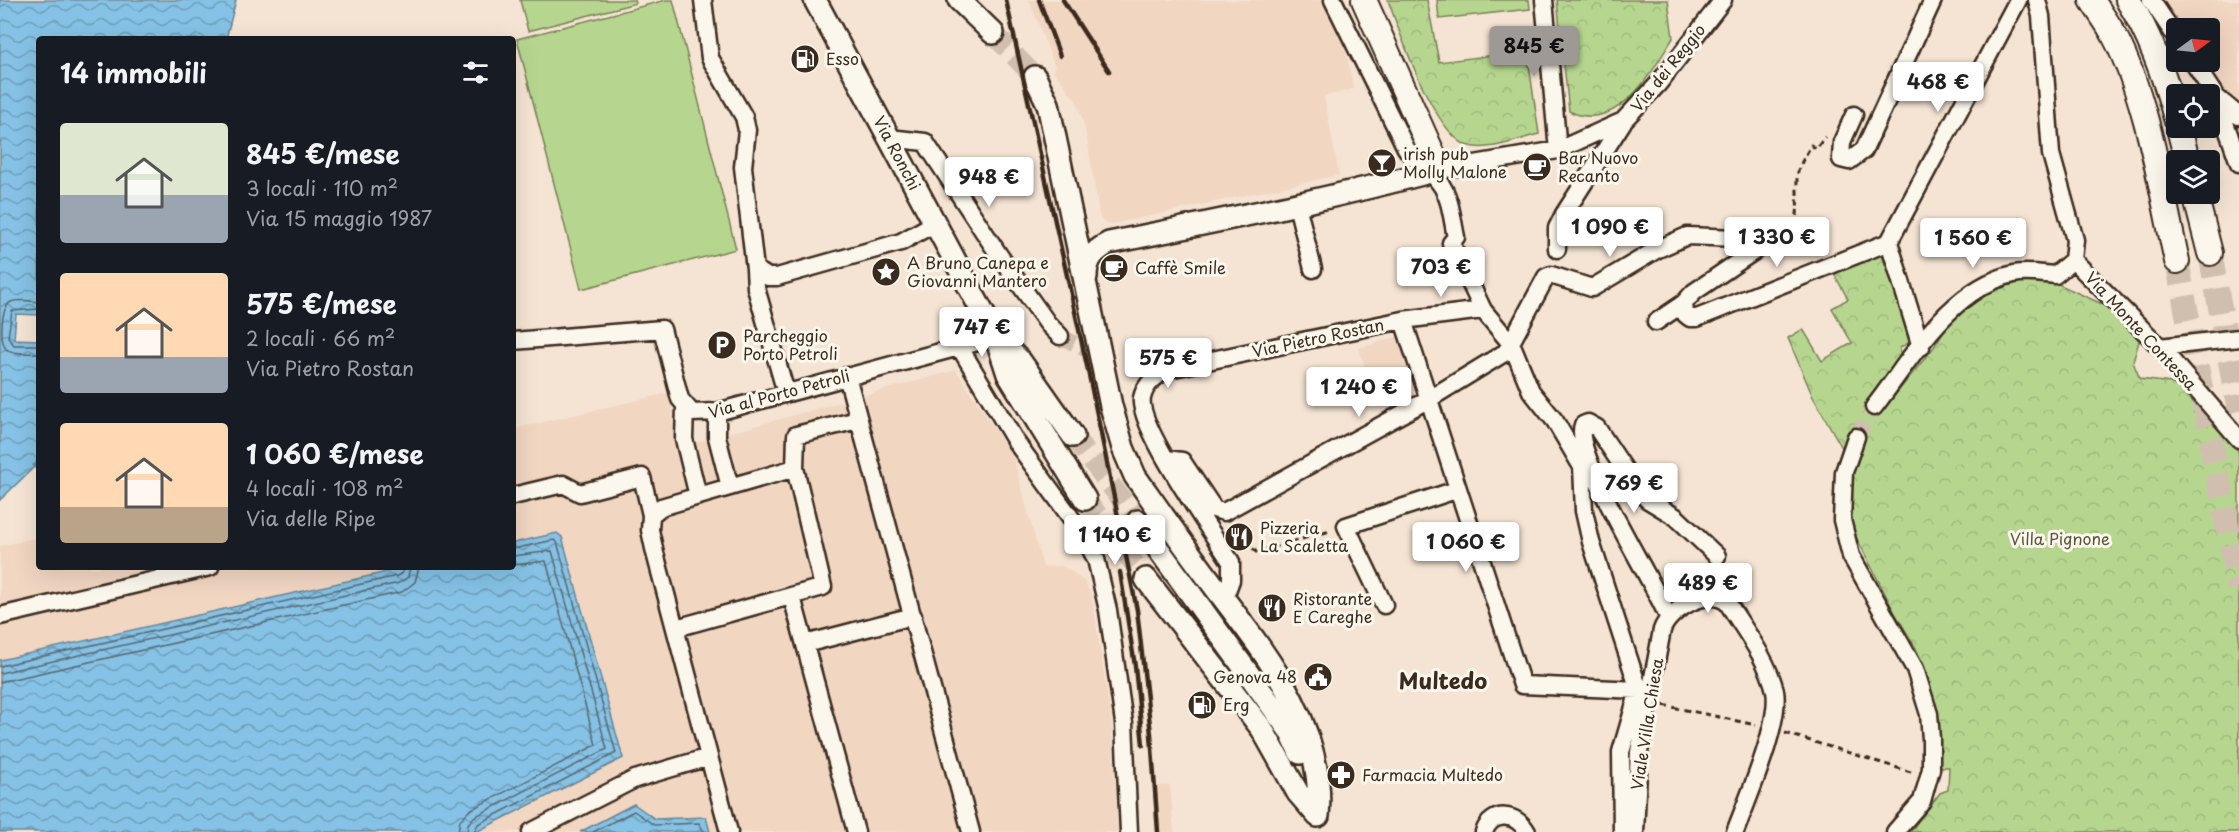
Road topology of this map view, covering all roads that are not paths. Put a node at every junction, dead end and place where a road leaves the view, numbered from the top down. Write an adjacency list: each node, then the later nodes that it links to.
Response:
1 (703, 0): 37 (street)
2 (815, 0): 23 (main road, Via Ronchi)
3 (959, 0): 15 (main road)
4 (1333, 0): 26 (street)
5 (1364, 0): 26 (highway)
6 (1544, 0): 24 (street)
7 (1723, 0): 22 (street, Via dei Reggio)
8 (1934, 0): 21 (street)
9 (2018, 0): 31 (street)
10 (2037, 0): 35 (street, Via Monte Contessa)
11 (2092, 0): 36 (highway)
12 (2128, 0): 17 (highway)
13 (2151, 0): 14 (street)
14 (2166, 22)
15 (993, 33)
16 (1035, 77): 27 (main road)
17 (2167, 84)
18 (2220, 100): 20 (street)
19 (2220, 108): 25 (street)
20 (2238, 113)
21 (1854, 114)
22 (1623, 122): 24 (street, Via dei Reggio); 33 (street)
23 (889, 138): 30 (main road, Via Ronchi); 44 (street)
24 (1558, 150): 26 (street, Via dei Reggio)
25 (2239, 163)
26 (1431, 172): 29 (main road); 41 (street)
27 (1069, 202): 32 (main road); 39 (main road)
28 (2198, 204): 34 (highway)
29 (1297, 205): 32 (main road); 38 (street)
30 (935, 223): 37 (street); 45 (main road, Via Ronchi)
31 (1888, 242): 40 (street); 50 (street)
32 (1109, 243): 39 (main road)
33 (1557, 249)
34 (2210, 253)
35 (2073, 260): 50 (street); 51 (street, Via Monte Contessa)
36 (2177, 261)
37 (755, 269): 53 (street)
38 (1313, 269)
39 (1086, 289): 75 (main road)
40 (1684, 303): 43 (street); 48 (street)
41 (1483, 310): 42 (street, Via Pietro Rostan); 48 (street)
42 (1403, 320): 54 (street); 62 (street, Via Pietro Rostan)
43 (1656, 322)
44 (1060, 336)
45 (996, 337): 49 (street, Via al Porto Petroli); 59 (main road, Via Ronchi); 68 (main road, Via Ronchi)
46 (2239, 338): 51 (street)
47 (516, 341): 56 (street, Via al Porto Petroli)
48 (1512, 345): 54 (street); 85 (street)
49 (959, 346): 52 (street, Via al Porto Petroli); 94 (street)
50 (1921, 347): 55 (street)
51 (2160, 347): 61 (street, Via Monte Contessa)
52 (847, 376): 53 (street, Via al Porto Petroli); 58 (street)
53 (786, 393): 57 (street, Via al Porto Petroli)
54 (1429, 399): 62 (street); 65 (street)
55 (1874, 407)
56 (685, 408): 57 (street, Via al Porto Petroli); 67 (street)
57 (717, 412): 64 (street)
58 (858, 420): 63 (street); 79 (street)
59 (1072, 436)
60 (1856, 437): 100 (street)
61 (2239, 439)
62 (1166, 459): 75 (street, Via Pietro Rostan)
63 (795, 468): 64 (street); 74 (street)
64 (730, 487): 67 (street)
65 (1456, 490): 76 (street); 85 (street)
66 (516, 495): 69 (street)
67 (698, 496): 69 (street)
68 (1085, 500)
69 (651, 515): 81 (street)
70 (1138, 521): 84 (main road)
71 (1717, 555): 80 (street)
72 (197, 570): 78 (street)
73 (1146, 579): 77 (main road)
74 (792, 597): 81 (street); 83 (street)
75 (1224, 599): 82 (main road)
76 (1384, 605)
77 (1170, 607): 84 (main road); 89 (main road)
78 (0, 616)
79 (913, 616): 83 (street); 93 (street)
80 (1668, 617): 85 (street, Viale Villa Chiesa); 99 (street)
81 (676, 628): 88 (street)
82 (1249, 630): 84 (main road); 89 (main road)
83 (805, 645): 92 (street)
84 (1237, 657): 89 (main road)
85 (1644, 696): 86 (street); 87 (street, Viale Villa Chiesa)
86 (1621, 752): 87 (street); 97 (street)
87 (1639, 752): 98 (street, Viale Villa Chiesa)
88 (709, 757): 90 (street); 91 (street)
89 (1320, 824)
90 (531, 832)
91 (729, 832)
92 (856, 832)
93 (971, 832)
94 (1129, 832)
95 (1484, 832): 96 (street)
96 (1527, 832)
97 (1622, 832)
98 (1635, 832)
99 (1736, 832)
100 (1895, 832)

